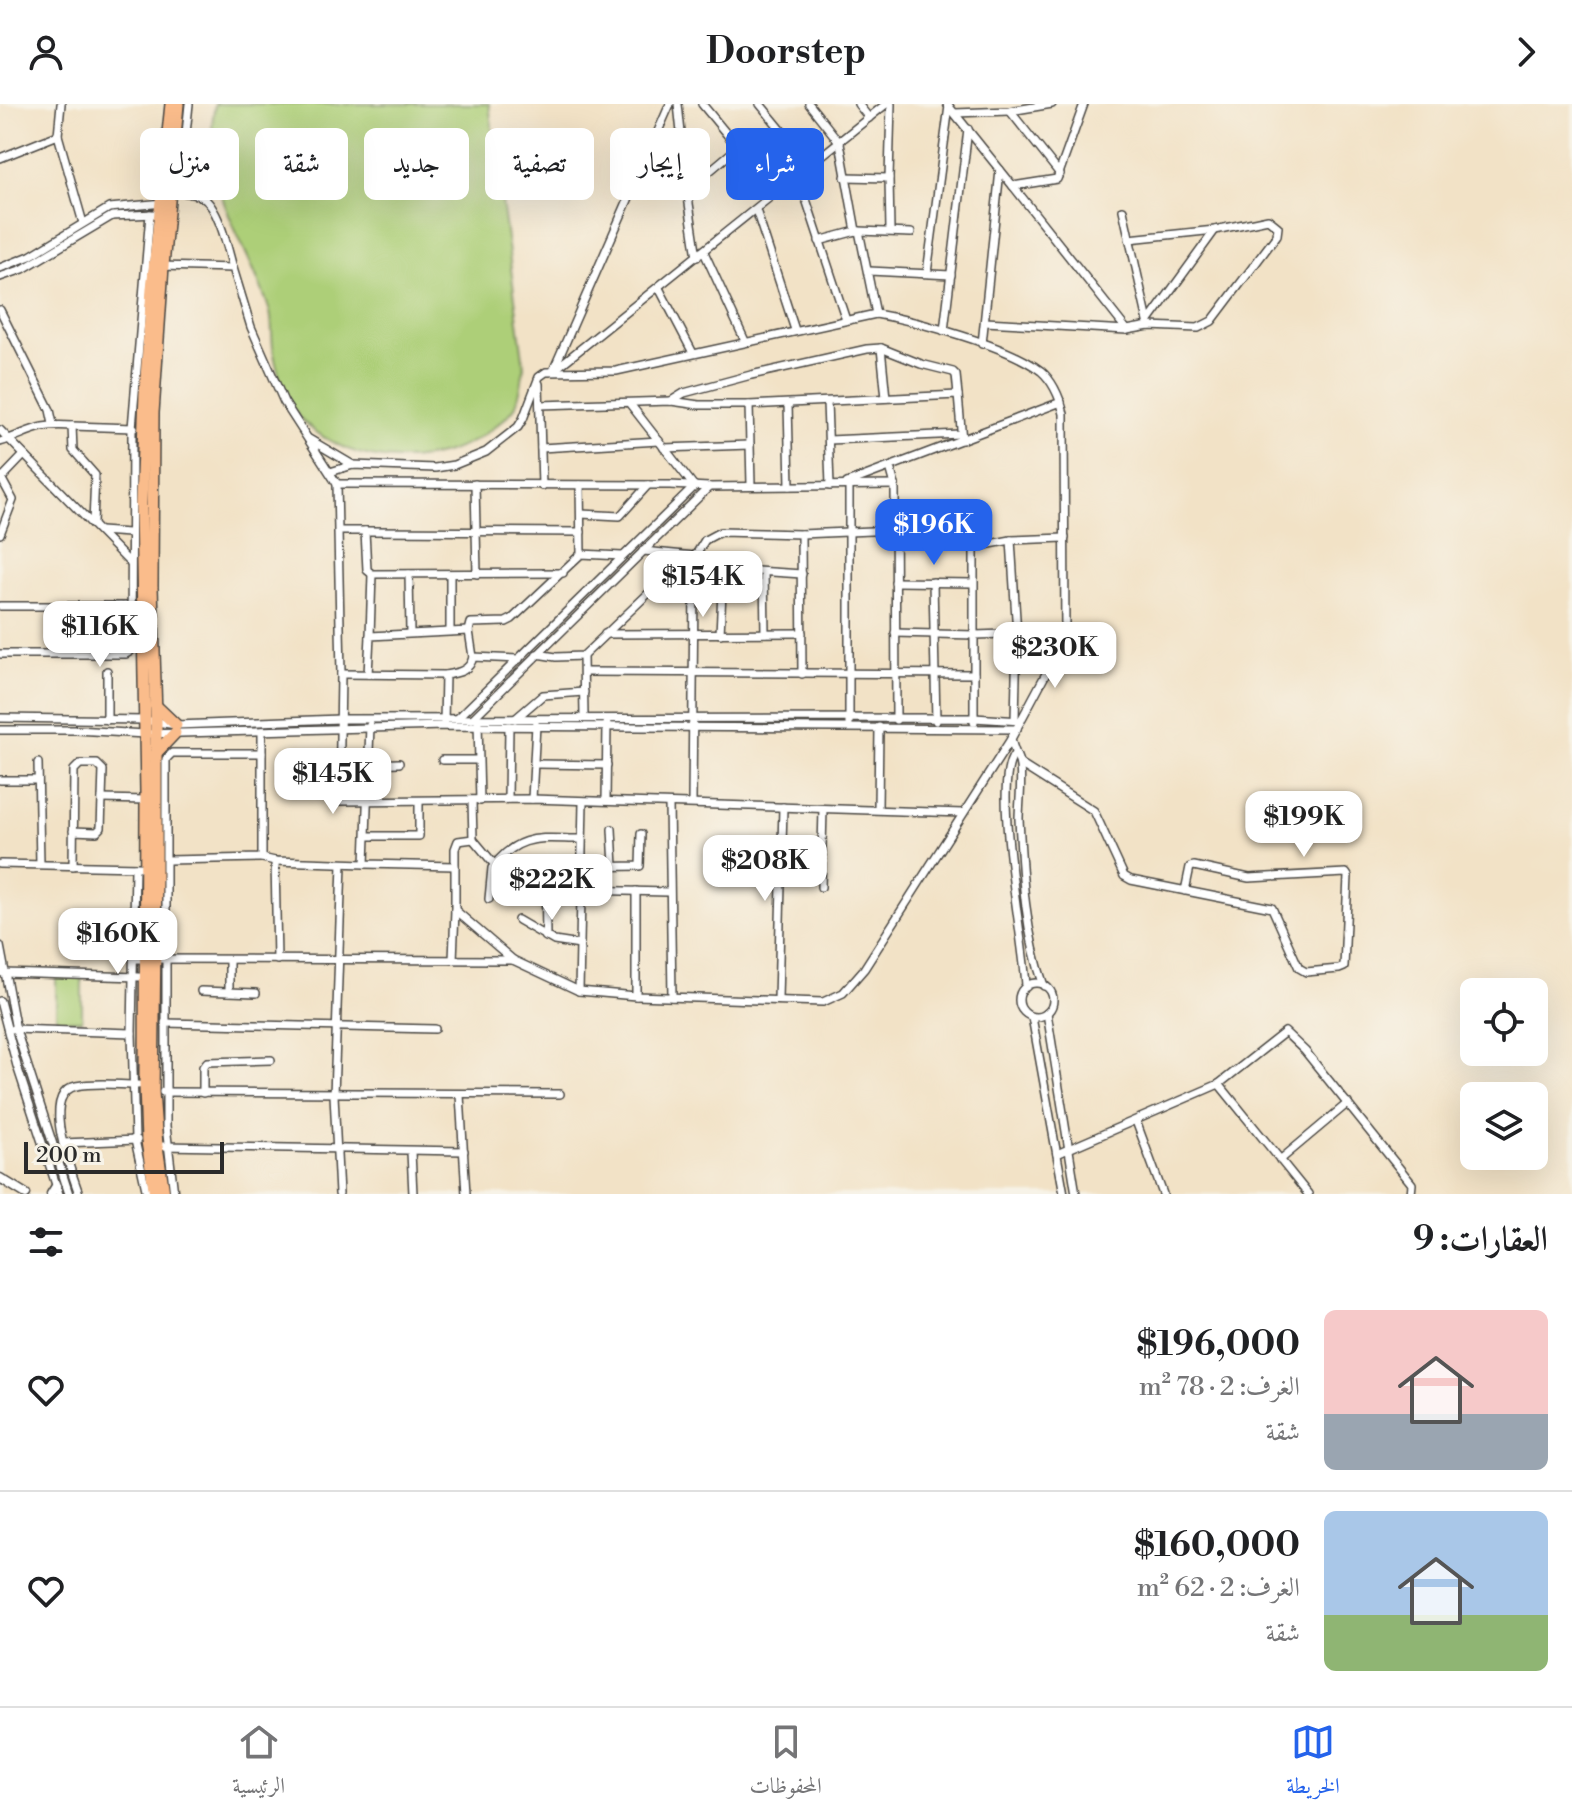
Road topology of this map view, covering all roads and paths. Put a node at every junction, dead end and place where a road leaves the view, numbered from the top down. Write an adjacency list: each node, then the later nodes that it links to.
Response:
1 (61, 104): 24 (street)
2 (171, 104): 40 (main road)
3 (178, 104): 18 (main road)
4 (189, 104): 19 (street)
5 (670, 104): 71 (street)
6 (678, 104): 20 (street)
7 (702, 104): 23 (street)
8 (760, 104): 21 (street)
9 (809, 104): 25 (street)
10 (858, 104): 17 (street)
11 (889, 104): 17 (street); 33 (street)
12 (1052, 104): 15 (street)
13 (1084, 104): 31 (street)
14 (948, 105): 16 (street); 55 (street)
15 (1010, 111): 16 (street); 31 (street)
16 (955, 113): 22 (street)
17 (869, 118): 25 (street)
18 (178, 128)
19 (185, 128)
20 (681, 128)
21 (780, 128)
22 (968, 129): 29 (street); 56 (street)
23 (726, 134)
24 (58, 135): 28 (street); 43 (street)
25 (840, 143): 26 (street); 32 (street)
26 (824, 156)
27 (726, 157): 30 (street)
28 (0, 158)
29 (1000, 170): 34 (street); 62 (street)
30 (710, 171)
31 (1060, 174): 34 (street)
32 (845, 177): 33 (street); 45 (street)
33 (889, 178): 46 (street)
34 (1013, 186): 65 (street)
35 (165, 200): 40 (main road)
36 (205, 200): 53 (street)
37 (689, 200): 50 (street)
38 (768, 200): 41 (street)
39 (806, 200): 49 (street)
40 (162, 210): 43 (street); 51 (main road); 57 (street); 84 (street)
41 (756, 210): 50 (street); 64 (street)
42 (1123, 210): 48 (street)
43 (83, 223): 52 (street)
44 (1215, 230): 48 (street); 63 (street); 63 (street)
45 (858, 231): 46 (street); 49 (street); 54 (street)
46 (890, 231): 47 (street)
47 (911, 233)
48 (1129, 239): 63 (street)
49 (819, 241): 61 (street)
50 (700, 254): 58 (street); 67 (street)
51 (159, 265): 53 (street); 84 (main road); 179 (main road)
52 (0, 268)
53 (233, 268): 87 (street)
54 (869, 271): 55 (street); 60 (street)
55 (927, 273): 56 (street)
56 (951, 275): 66 (street)
57 (0, 277)
58 (659, 288): 70 (street); 71 (street)
59 (0, 310): 82 (street)
60 (876, 314): 61 (street); 66 (street)
61 (846, 320): 64 (street)
62 (985, 322): 65 (street); 68 (street)
63 (1149, 324): 65 (street)
64 (795, 330): 67 (street)
65 (1127, 330)
66 (944, 331): 68 (street)
67 (745, 341): 70 (street)
68 (982, 344): 77 (street)
69 (881, 348): 73 (street); 74 (street); 75 (street)
70 (693, 353): 71 (street)
71 (553, 371): 72 (street)
72 (539, 377): 80 (street); 94 (street)
73 (958, 395): 74 (street); 86 (street)
74 (886, 398): 76 (street)
75 (671, 401): 78 (street); 81 (street)
76 (827, 402): 79 (street); 89 (street)
77 (1061, 402): 86 (street); 122 (street)
78 (630, 404): 80 (street); 90 (street)
79 (788, 404): 81 (street); 106 (street)
80 (540, 405): 92 (street)
81 (749, 405): 91 (street)
82 (53, 424): 83 (street); 88 (street)
83 (72, 426): 84 (street); 111 (street)
84 (138, 428): 118 (street); 133 (main road)
85 (0, 430): 88 (street)
86 (961, 437): 89 (street); 95 (street)
87 (307, 438): 94 (street); 96 (street)
88 (4, 440): 93 (street)
89 (829, 440): 107 (street)
90 (662, 444): 91 (street); 92 (street); 105 (street)
91 (750, 445): 102 (street)
92 (541, 448): 104 (street)
93 (24, 455): 97 (street); 111 (street)
94 (353, 465): 96 (street)
95 (890, 467): 103 (street); 108 (street)
96 (330, 472): 98 (street)
97 (1, 477): 120 (street)
98 (337, 484): 99 (street); 114 (street)
99 (475, 484): 104 (street); 116 (street)
100 (580, 485): 101 (street); 104 (street); 110 (street)
101 (648, 485): 105 (street); 110 (street)
102 (751, 485): 106 (street); 109 (street)
103 (895, 485): 108 (street); 112 (street)
104 (542, 486)
105 (695, 486): 109 (street); 124 (street)
106 (790, 486): 107 (street)
107 (830, 486): 108 (street)
108 (845, 486): 119 (street)
109 (709, 487): 126 (street)
110 (581, 514): 117 (street)
111 (93, 523): 113 (street)
112 (895, 530): 119 (street); 140 (street)
113 (100, 531): 118 (street); 129 (street)
114 (340, 531): 115 (street); 171 (street)
115 (365, 531): 116 (street); 135 (street)
116 (477, 531): 117 (street); 137 (street)
117 (581, 532): 125 (street)
118 (129, 533): 129 (street)
119 (851, 533): 121 (street); 174 (street)
120 (0, 534)
121 (801, 534): 128 (street); 138 (street)
122 (1065, 538): 123 (street); 148 (street)
123 (1011, 540): 142 (street); 158 (street)
124 (630, 548): 126 (street); 127 (street)
125 (581, 554): 127 (street); 134 (street)
126 (641, 554): 128 (street); 163 (street)
127 (622, 556): 163 (street)
128 (695, 556): 130 (street)
129 (131, 563): 133 (street); 145 (street)
130 (696, 567): 131 (street); 143 (street)
131 (723, 570): 132 (street); 157 (street)
132 (764, 572): 138 (street); 150 (street)
133 (142, 573): 145 (main road)
134 (563, 573): 137 (street); 147 (street)
135 (372, 574): 136 (street); 161 (street)
136 (409, 574): 139 (street); 149 (street)
137 (477, 574): 139 (street)
138 (802, 574): 151 (street)
139 (450, 575): 146 (street)
140 (895, 582): 141 (street); 152 (street)
141 (933, 582): 142 (street); 153 (street)
142 (973, 583): 160 (street)
143 (694, 585): 155 (street); 156 (street)
144 (0, 606): 145 (street)
145 (137, 606): 162 (street); 198 (main road)
146 (450, 631): 147 (street); 149 (street)
147 (469, 631): 165 (street)
148 (1065, 632): 158 (street); 186 (street)
149 (410, 633): 161 (street)
150 (765, 633): 151 (street); 157 (street)
151 (802, 633): 173 (street)
152 (895, 633): 153 (street); 175 (street)
153 (935, 633): 160 (street); 170 (street)
154 (104, 634): 159 (street)
155 (605, 634): 156 (street); 164 (street)
156 (694, 634): 157 (street); 169 (street)
157 (720, 634)
158 (1017, 634): 160 (street); 186 (street)
159 (61, 635)
160 (975, 635): 176 (street)
161 (370, 636): 172 (street)
162 (0, 654)
163 (532, 655): 164 (street); 166 (street); 188 (street)
164 (583, 656): 168 (street)
165 (473, 657): 166 (street); 177 (street)
166 (519, 659): 182 (street)
167 (107, 671): 185 (street)
168 (584, 672): 169 (street); 178 (street)
169 (693, 672): 173 (street); 196 (street)
170 (936, 673): 175 (street); 176 (street); 194 (street)
171 (341, 674): 172 (street); 195 (street)
172 (368, 674): 177 (street)
173 (802, 674): 174 (street)
174 (850, 674): 175 (street); 192 (street)
175 (896, 674): 193 (street)
176 (974, 674): 184 (street)
177 (445, 675): 187 (street)
178 (584, 692): 180 (street); 189 (street)
179 (155, 705): 198 (main road); 201 (main road)
180 (584, 717): 183 (street); 191 (street)
181 (0, 718): 185 (street)
182 (458, 718): 187 (street); 188 (street)
183 (607, 718): 196 (street); 199 (street)
184 (974, 718): 186 (street); 194 (street); 200 (street)
185 (107, 720): 198 (street)
186 (1018, 720): 202 (street)
187 (444, 722): 188 (street); 190 (street)
188 (476, 722): 189 (street); 212 (street)
189 (511, 722): 191 (street); 223 (street)
190 (370, 723): 195 (street); 215 (street)
191 (536, 723): 199 (street); 216 (street)
192 (849, 723): 193 (street); 196 (street); 197 (street)
193 (896, 723): 194 (street); 197 (street)
194 (936, 723): 200 (street)
195 (340, 724): 201 (street); 204 (street); 229 (street)
196 (693, 724): 199 (street); 230 (street)
197 (879, 727): 234 (street)
198 (150, 728): 201 (street); 203 (street); 209 (main road); 221 (main road)
199 (607, 728): 218 (street)
200 (974, 728): 202 (street)
201 (175, 729): 205 (street); 209 (main road)
202 (1017, 729): 206 (street)
203 (0, 730)
204 (262, 731): 205 (street); 208 (street)
205 (194, 733): 207 (street)
206 (1011, 739): 210 (street); 235 (street)
207 (194, 753): 208 (street); 221 (street)
208 (262, 753): 242 (street)
209 (155, 754): 221 (main road)
210 (1014, 755): 217 (street); 277 (street)
211 (442, 760): 212 (street)
212 (477, 760): 226 (street)
213 (38, 763): 220 (street)
214 (399, 763): 215 (street)
215 (370, 764): 229 (street)
216 (536, 764): 218 (street); 224 (street)
217 (1020, 764): 259 (street); 276 (street)
218 (607, 765): 227 (street)
219 (0, 780): 220 (street)
220 (38, 780): 247 (street)
221 (154, 795): 222 (street); 243 (street); 253 (main road); 267 (main road)
222 (102, 799): 237 (street); 237 (street)
223 (508, 799): 224 (street); 226 (street)
224 (532, 799): 228 (street)
225 (419, 801): 226 (street); 229 (street); 239 (street)
226 (476, 801): 240 (street)
227 (606, 801): 228 (street); 231 (street)
228 (583, 802): 241 (street)
229 (370, 803): 239 (street)
230 (692, 803): 231 (street); 232 (street)
231 (669, 804): 260 (street)
232 (783, 807): 233 (street); 284 (street)
233 (823, 809): 234 (street); 256 (street)
234 (878, 809): 235 (street)
235 (963, 813): 284 (street)
236 (612, 829): 255 (street)
237 (73, 831): 251 (street)
238 (641, 834): 255 (street)
239 (367, 836): 249 (street)
240 (473, 839): 250 (street); 252 (street)
241 (581, 839): 250 (street); 254 (street)
242 (262, 858): 243 (street); 244 (street)
243 (168, 860): 268 (street)
244 (275, 861): 248 (street); 269 (street)
245 (545, 863): 264 (street)
246 (0, 864): 247 (street)
247 (40, 864): 251 (street)
248 (342, 864): 249 (street); 270 (street)
249 (365, 864): 252 (street)
250 (494, 864): 261 (street)
251 (73, 866): 253 (street)
252 (455, 866): 262 (street)
253 (140, 867): 267 (main road)
254 (580, 867): 255 (street); 257 (street)
255 (614, 867)
256 (821, 887)
257 (580, 890): 258 (street); 265 (street)
258 (636, 891): 260 (street); 282 (street)
259 (1185, 891): 259 (street)
260 (668, 892): 283 (street)
261 (489, 899)
262 (455, 910): 271 (street); 272 (street)
263 (518, 920): 264 (street)
264 (546, 937): 265 (street)
265 (580, 945): 279 (street)
266 (0, 946): 274 (street)
267 (144, 959): 268 (street); 275 (main road); 297 (main road)
268 (166, 959): 273 (street); 288 (street)
269 (277, 960): 270 (street); 273 (street)
270 (338, 960): 271 (street); 289 (street)
271 (453, 960): 272 (street)
272 (513, 960): 279 (street)
273 (229, 961): 280 (street)
274 (2, 973): 275 (street); 290 (street)
275 (139, 977): 292 (street); 297 (main road)
276 (1044, 986): 277 (street); 286 (street)
277 (1026, 987): 287 (street)
278 (201, 991): 280 (street)
279 (579, 991): 282 (street)
280 (229, 992): 281 (street)
281 (256, 993)
282 (636, 996): 283 (street)
283 (672, 997): 284 (street)
284 (778, 999)
285 (0, 1001): 290 (street)
286 (1047, 1013): 287 (street); 307 (street)
287 (1032, 1017): 310 (street)
288 (165, 1023): 289 (street); 297 (street)
289 (335, 1026): 291 (street); 300 (street)
290 (11, 1029): 292 (street); 294 (street); 296 (street)
291 (435, 1029)
292 (132, 1033): 297 (street)
293 (271, 1060): 298 (street)
294 (33, 1084): 296 (street); 315 (street)
295 (1219, 1084): 302 (street); 303 (street); 311 (street)
296 (24, 1086): 313 (street)
297 (149, 1089): 298 (street); 304 (street); 305 (main road); 305 (street)
298 (203, 1093): 300 (street)
299 (560, 1094): 301 (street)
300 (334, 1095): 301 (street); 306 (street)
301 (460, 1095): 308 (street)
302 (1348, 1103): 311 (street); 328 (street)
303 (1136, 1121): 307 (street); 326 (street)
304 (63, 1143): 305 (street); 316 (street)
305 (152, 1144): 306 (street); 317 (street); 318 (main road); 319 (main road); 320 (street)
306 (337, 1148): 309 (street); 321 (street)
307 (1068, 1150): 310 (street); 325 (street)
308 (464, 1151): 309 (street); 323 (street)
309 (411, 1152): 322 (street)
310 (1057, 1154): 324 (street)
311 (1280, 1160): 327 (street)
312 (0, 1178): 314 (street)
313 (56, 1191)
314 (24, 1193)
315 (69, 1194)
316 (79, 1194)
317 (147, 1194)
318 (155, 1194)
319 (164, 1194)
320 (174, 1194)
321 (339, 1194)
322 (413, 1194)
323 (466, 1194)
324 (1064, 1194)
325 (1076, 1194)
326 (1163, 1194)
327 (1308, 1194)
328 (1411, 1194)

